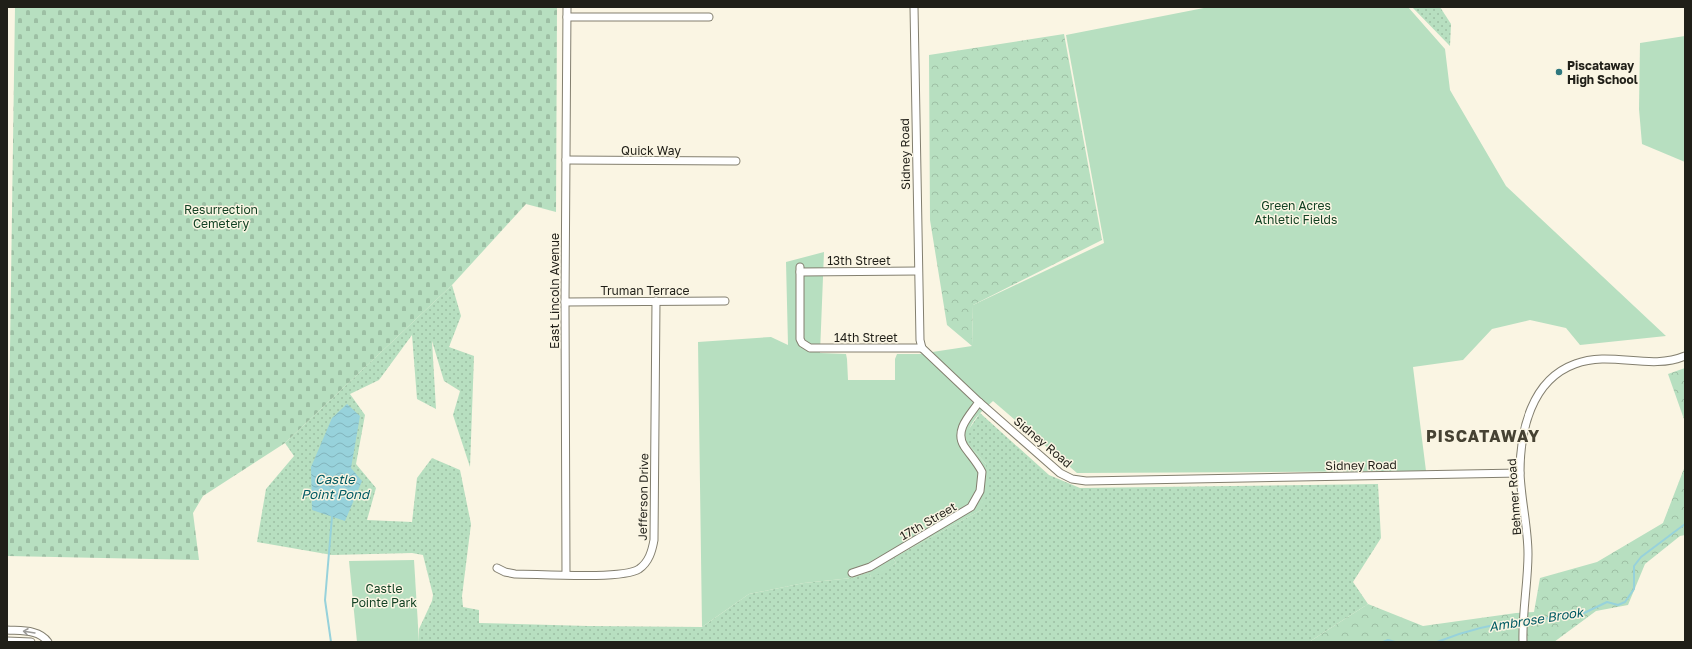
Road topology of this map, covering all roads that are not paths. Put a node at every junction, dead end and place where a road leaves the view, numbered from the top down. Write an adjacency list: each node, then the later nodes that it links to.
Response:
1 (567, 7): 3 (street, East Lincoln Avenue)
2 (914, 7): 7 (street, Sidney Road)
3 (567, 17): 4 (street); 5 (street, East Lincoln Avenue)
4 (709, 17)
5 (566, 160): 6 (street, Quick Way); 10 (street, East Lincoln Avenue)
6 (736, 161)
7 (918, 271): 11 (street, 13th Street); 12 (street, Sidney Road)
8 (656, 301): 9 (street, Truman Terrace); 10 (street, Truman Terrace); 18 (street, Jefferson Drive)
9 (725, 301)
10 (565, 302): 18 (street, East Lincoln Avenue)
11 (810, 348): 12 (street, 14th Street)
12 (922, 348): 14 (street, Sidney Road)
13 (1685, 356): 15 (street, Behmer Road)
14 (980, 402): 15 (street, Sidney Road); 17 (street, 17th Street)
15 (1520, 473): 23 (street, Behmer Road)
16 (497, 568): 18 (street, Jefferson Drive)
17 (852, 573)
18 (566, 574)
19 (7, 630): 22 (street, one-way to 19)
20 (7, 641): 21 (street)
21 (31, 642)
22 (48, 642)
23 (1523, 642)

